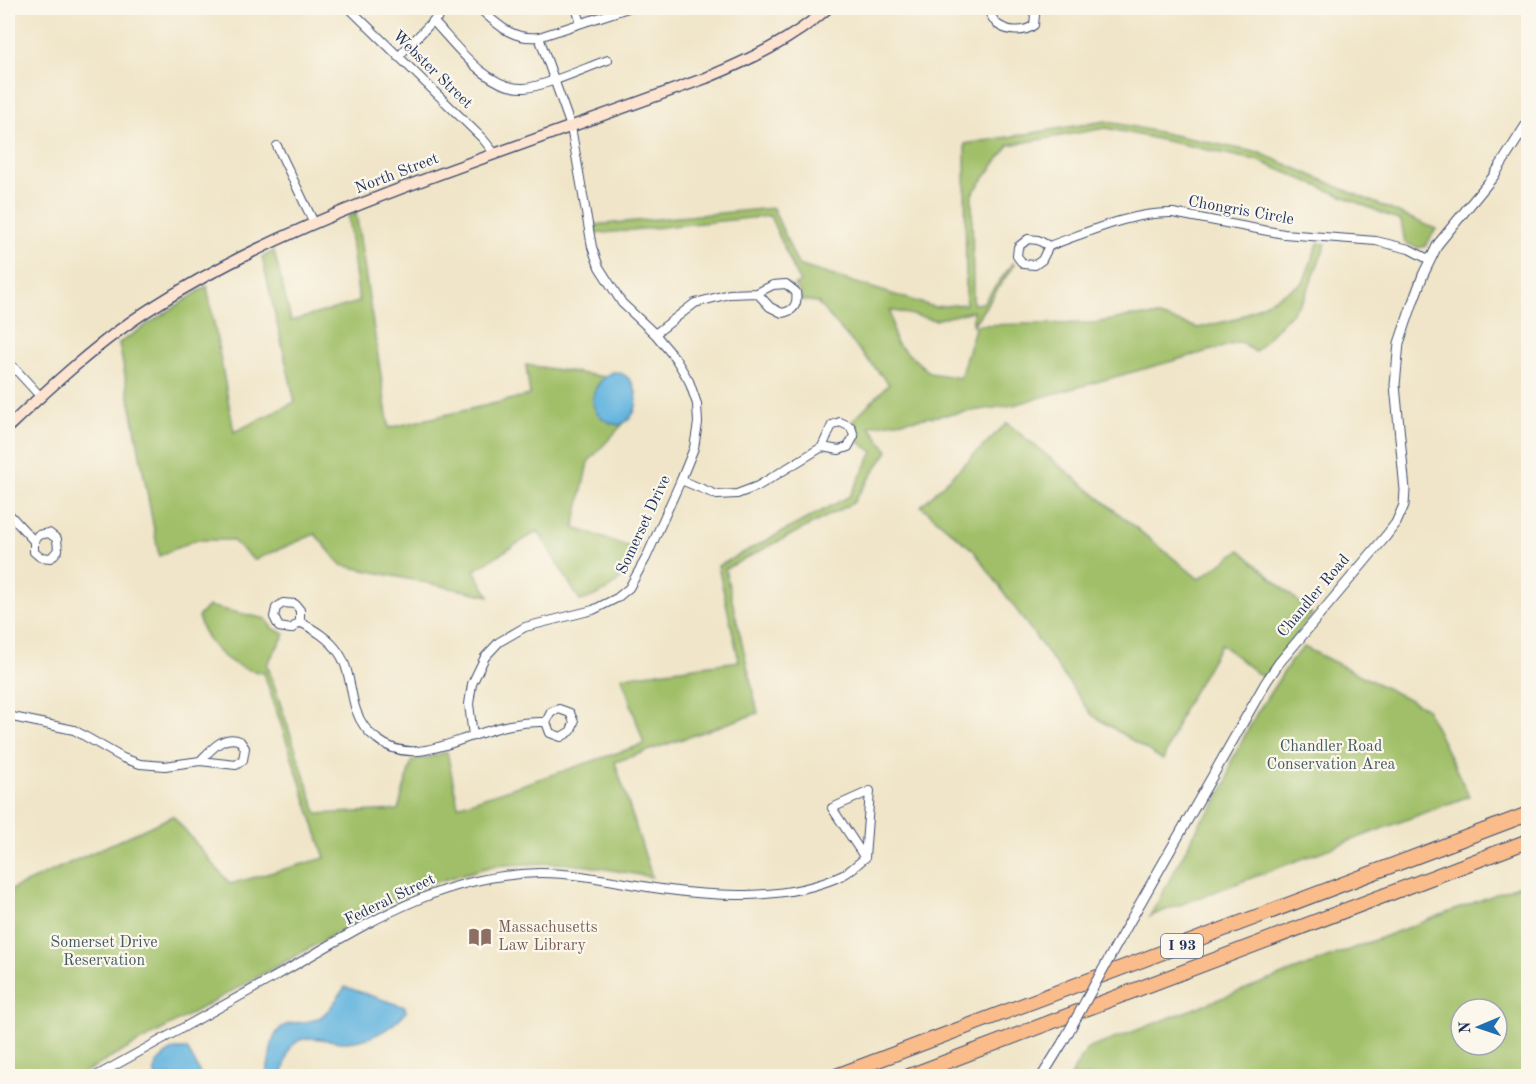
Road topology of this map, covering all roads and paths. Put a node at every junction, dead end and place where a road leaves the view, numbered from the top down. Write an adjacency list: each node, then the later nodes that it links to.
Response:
1 (349, 8): 12 (street, Webster Street)
2 (449, 8): 9 (street)
3 (479, 8): 11 (street)
4 (576, 8): 10 (street)
5 (628, 8): 10 (street)
6 (828, 8): 16 (main road, North Street)
7 (987, 8): 8 (street)
8 (1031, 8)
9 (433, 21): 12 (street); 14 (street)
10 (581, 23): 11 (street)
11 (539, 37): 14 (street, Somerset Drive)
12 (398, 57): 18 (street, Webster Street)
13 (608, 60): 14 (street)
14 (554, 79): 16 (street, Somerset Drive)
15 (1528, 122): 21 (street, Chandler Road)
16 (571, 127): 18 (main road, North Street); 23 (street, Somerset Drive)
17 (277, 146): 19 (street)
18 (495, 154): 19 (main road, North Street)
19 (314, 223): 25 (main road, North Street)
20 (1049, 246): 21 (street, Chongris Circle)
21 (1430, 260): 42 (street, Chandler Road, bridge)
22 (756, 293): 22 (street); 23 (street)
23 (656, 334): 28 (street, Somerset Drive)
24 (8, 361): 25 (street)
25 (40, 396): 26 (main road, North Street)
26 (8, 427)
27 (822, 447): 27 (street); 28 (street)
28 (681, 480): 34 (street, Somerset Drive)
29 (8, 513): 30 (street)
30 (34, 541)
31 (300, 622): 34 (street)
32 (8, 716): 35 (street)
33 (546, 722): 34 (street)
34 (473, 736)
35 (200, 760): 35 (street)
36 (1528, 814): 40 (highway, I 93)
37 (1528, 841): 41 (highway, I 93)
38 (865, 858): 38 (street); 39 (street, Federal Street)
39 (96, 1077)
40 (836, 1077)
41 (909, 1077)
42 (1042, 1077)

